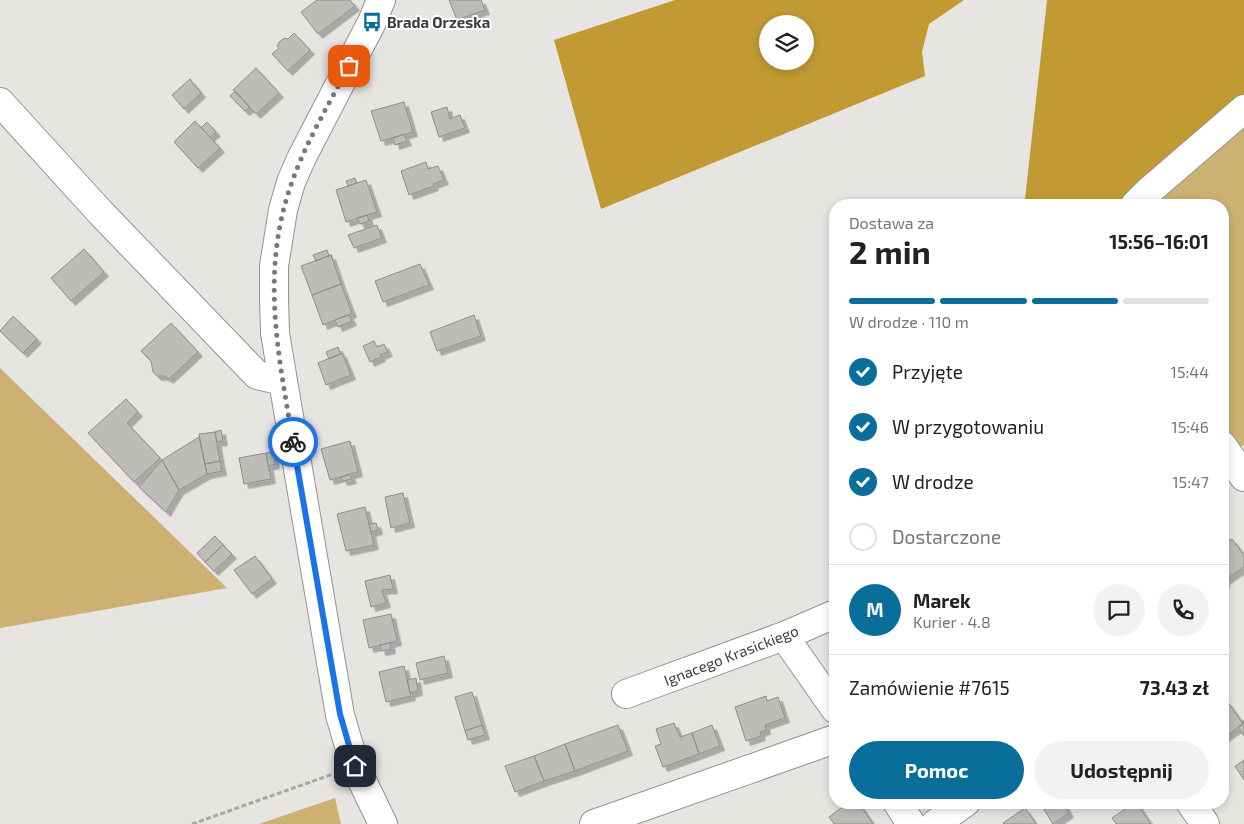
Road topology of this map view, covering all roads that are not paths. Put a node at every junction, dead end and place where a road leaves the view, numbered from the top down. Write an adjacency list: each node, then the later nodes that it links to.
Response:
1 (381, 0): 5 (street)
2 (0, 102): 5 (street)
3 (1244, 109): 4 (street)
4 (1142, 199)
5 (283, 381): 16 (street)
6 (1231, 447): 7 (street)
7 (1244, 477)
8 (829, 617): 9 (street, Ignacego Krasickiego)
9 (784, 636): 10 (street, Ignacego Krasickiego); 11 (street)
10 (626, 694)
11 (829, 700)
12 (829, 741): 17 (street)
13 (901, 809): 18 (street)
14 (956, 809): 19 (street)
15 (1195, 809): 20 (street)
16 (383, 824)
17 (594, 824)
18 (911, 824)
19 (934, 824)
20 (1206, 824)

